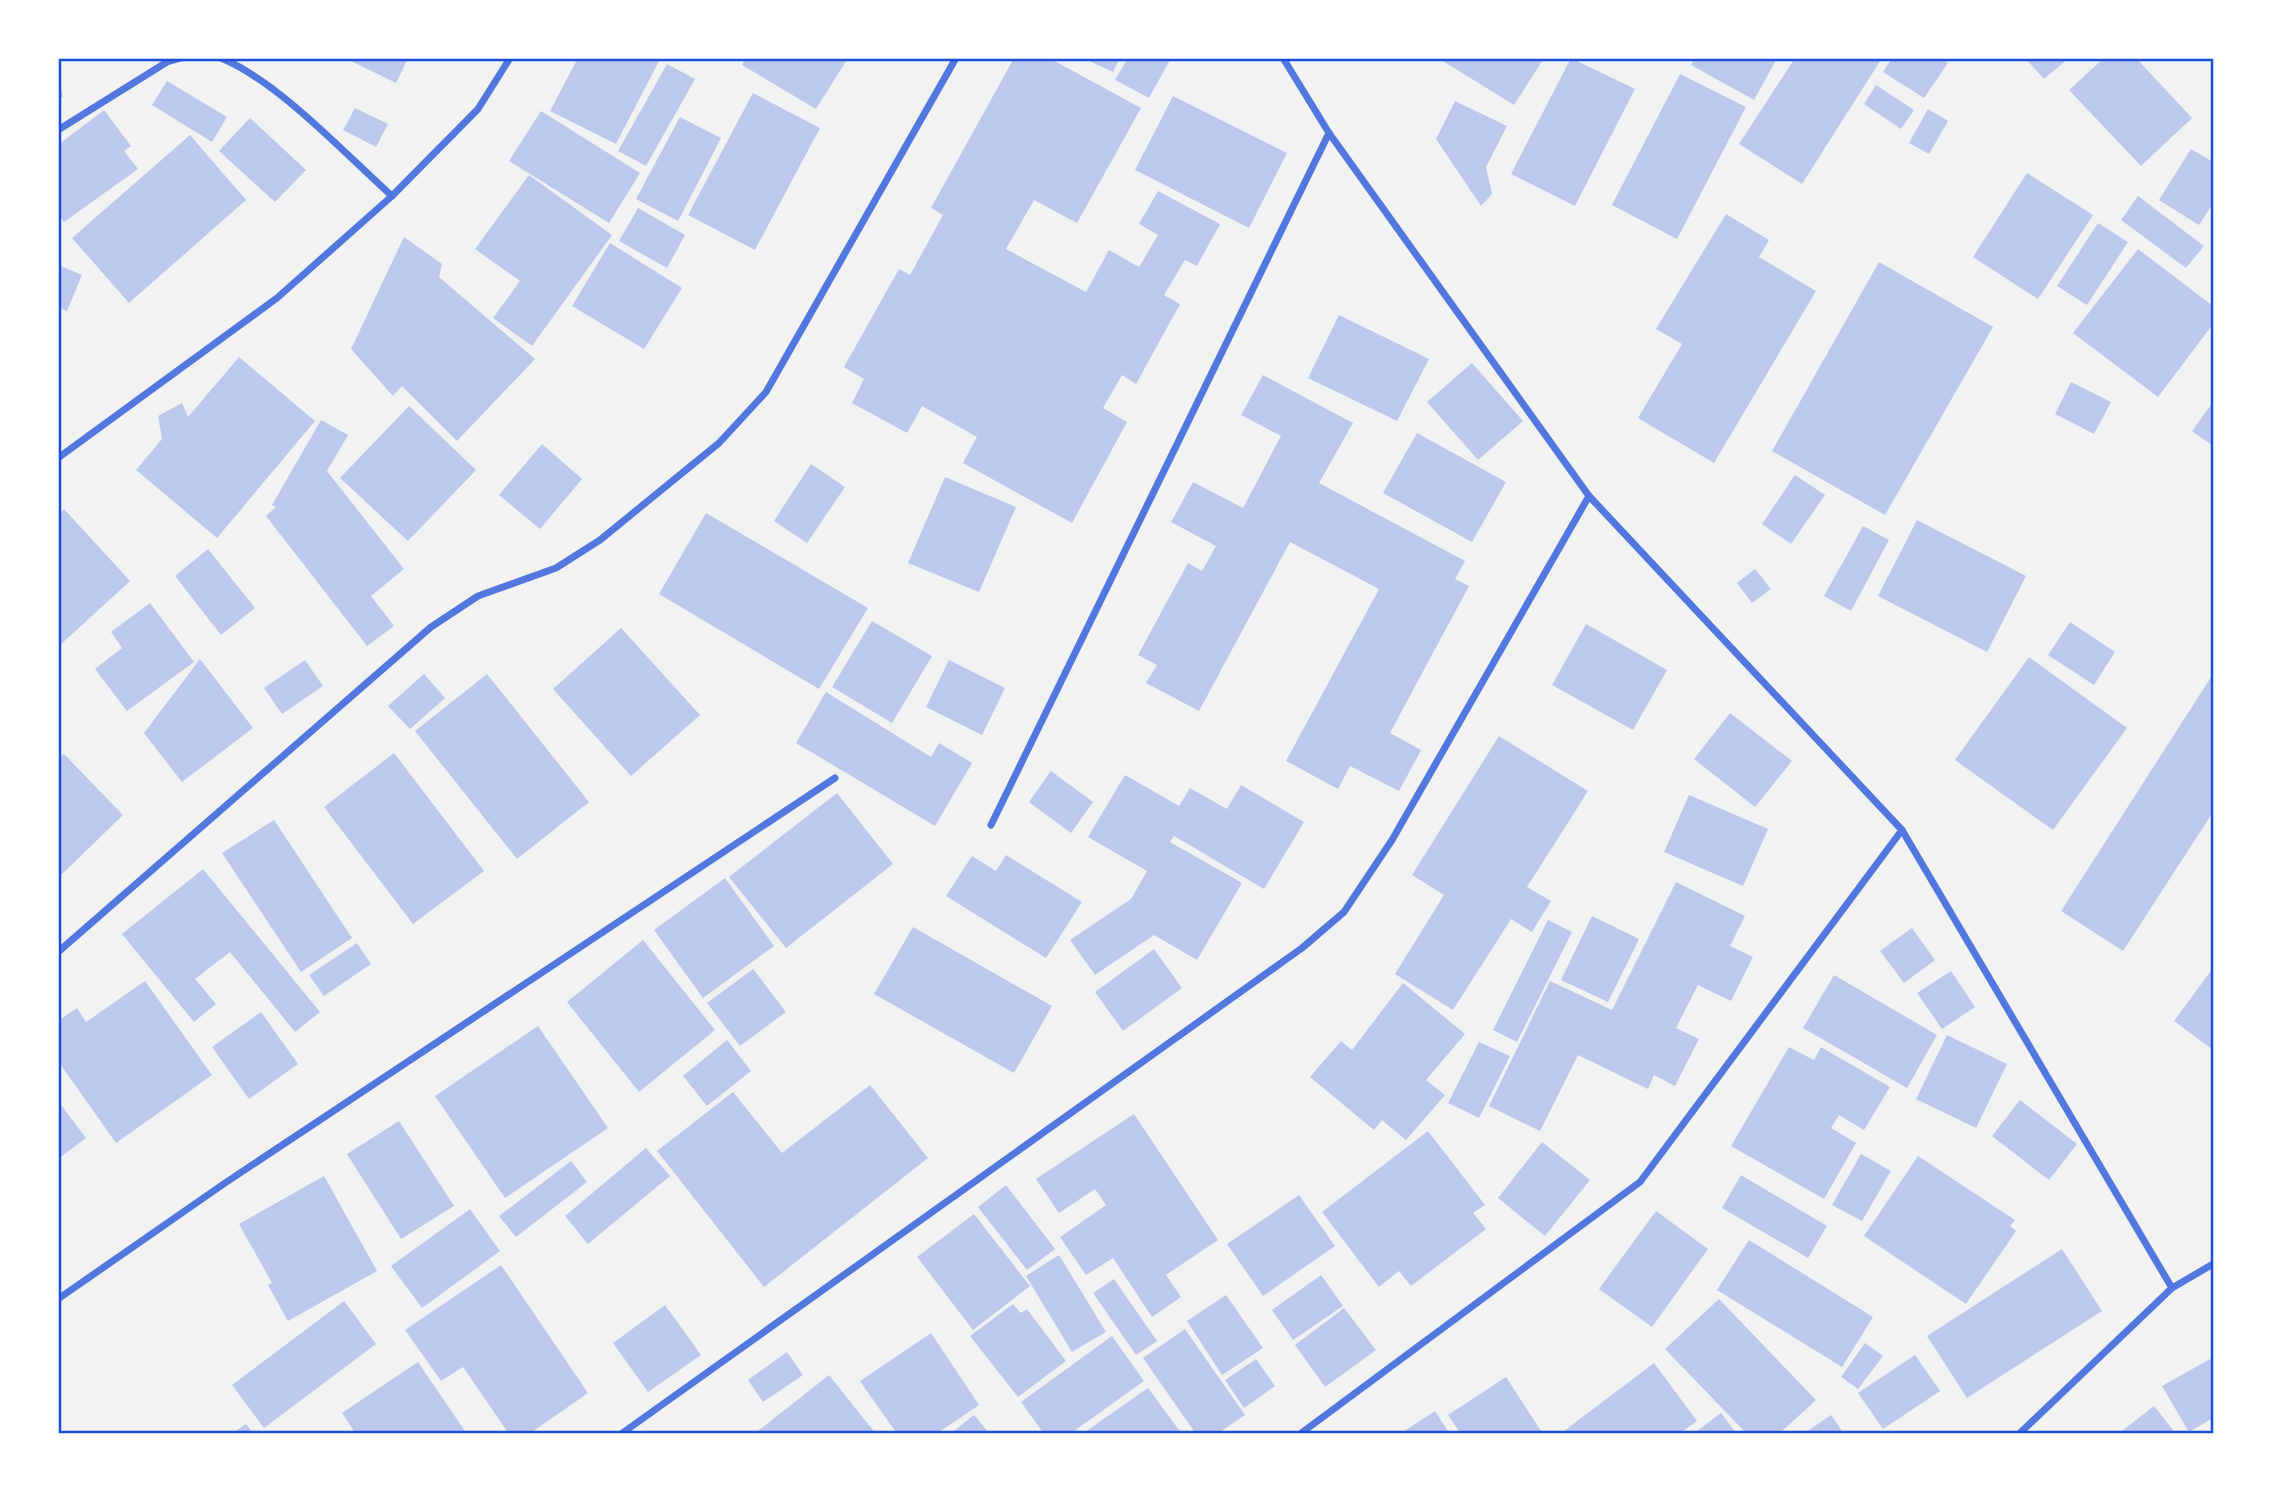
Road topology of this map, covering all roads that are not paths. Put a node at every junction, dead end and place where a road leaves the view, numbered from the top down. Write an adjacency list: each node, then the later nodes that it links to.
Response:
1 (181, 58): 6 (street)
2 (220, 58): 8 (street)
3 (510, 58): 8 (street)
4 (956, 58): 14 (street)
5 (1283, 58): 7 (street)
6 (58, 130)
7 (1329, 133): 10 (street); 12 (street)
8 (392, 196): 9 (street)
9 (58, 458)
10 (1589, 496): 13 (street); 18 (street)
11 (835, 778): 17 (street)
12 (991, 825)
13 (1902, 830): 16 (street); 19 (street)
14 (58, 952)
15 (2213, 1264): 16 (street)
16 (2172, 1288): 20 (street)
17 (58, 1299)
18 (621, 1434)
19 (1300, 1434)
20 (2019, 1434)

